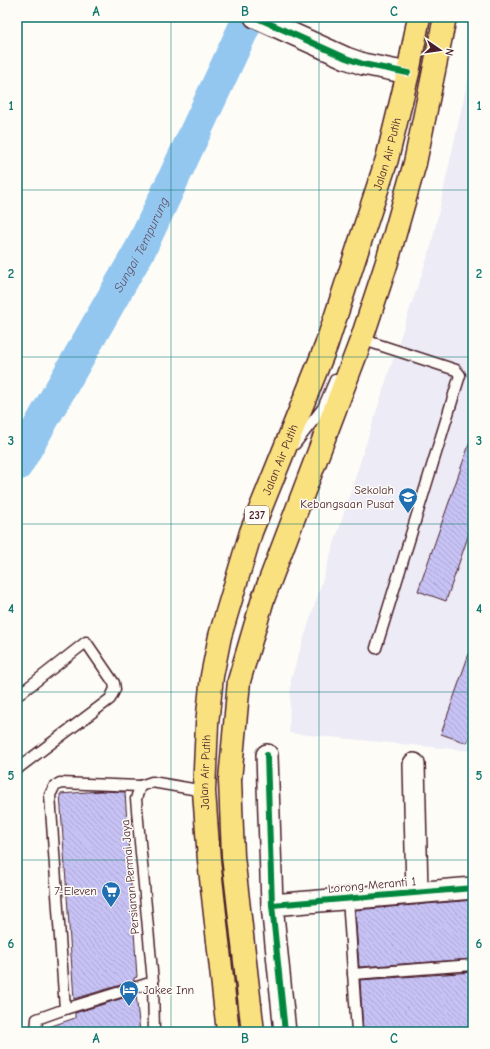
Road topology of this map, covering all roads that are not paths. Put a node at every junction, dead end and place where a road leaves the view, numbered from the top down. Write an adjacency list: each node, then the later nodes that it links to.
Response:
1 (255, 17): 4 (street)
2 (419, 17): 4 (main road, Jalan Air Putih / 237)
3 (445, 17): 5 (main road, Jalan Air Putih)
4 (408, 73): 6 (main road, Jalan Air Putih / 237)
5 (362, 338): 6 (lane); 7 (lane); 27 (main road, Jalan Air Putih)
6 (275, 469): 13 (main road, Jalan Air Putih / 237)
7 (376, 648)
8 (17, 696): 11 (lane)
9 (267, 755): 17 (street)
10 (414, 764): 15 (street)
11 (17, 769)
12 (140, 786): 13 (lane); 21 (lane, Persiaran Permai Jaya); 22 (lane)
13 (204, 791): 18 (main road, Jalan Air Putih / 237)
14 (473, 888): 15 (street, Lorong Meranti 1)
15 (417, 892): 16 (street, Lorong Meranti 1)
16 (348, 898): 17 (street, Lorong Meranti 1); 20 (lane)
17 (272, 905): 28 (street)
18 (222, 965): 25 (main road); 26 (main road, Jalan Air Putih / 237)
19 (473, 965): 20 (lane)
20 (353, 974): 29 (lane)
21 (153, 982): 22 (lane); 24 (lane, Persiaran Permai Jaya)
22 (65, 1009): 23 (lane)
23 (36, 1032)
24 (154, 1032)
25 (218, 1032)
26 (228, 1032)
27 (253, 1032)
28 (285, 1032)
29 (357, 1032)

